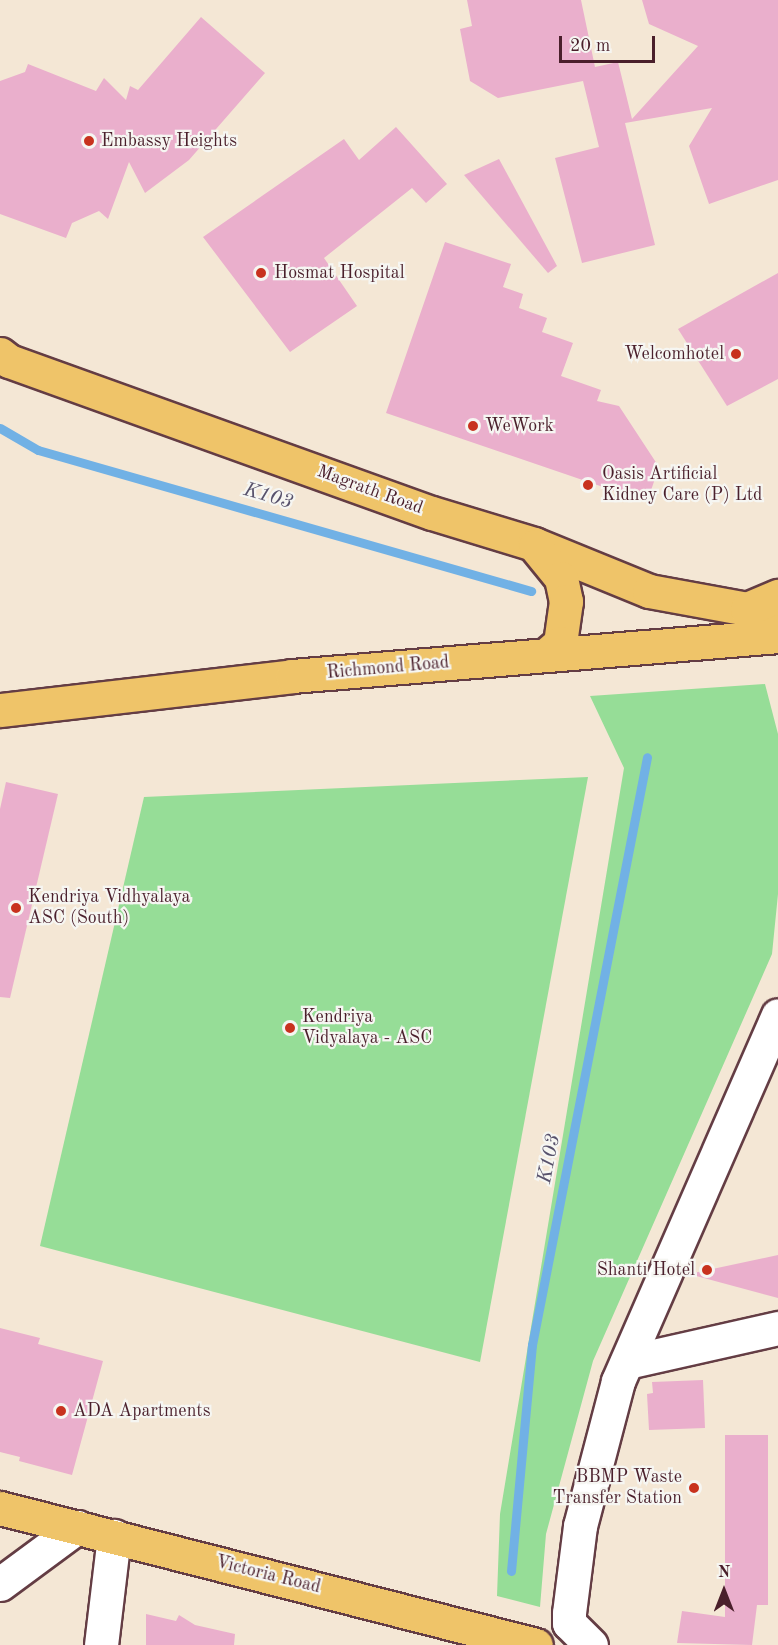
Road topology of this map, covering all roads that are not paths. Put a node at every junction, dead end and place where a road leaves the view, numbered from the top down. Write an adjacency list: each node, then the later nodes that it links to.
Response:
1 (0, 354): 2 (main road, Magrath Road)
2 (534, 544): 4 (main road, Magrath Road); 6 (main road)
3 (778, 596): 4 (main road)
4 (747, 609): 5 (main road)
5 (778, 635): 6 (main road, Richmond Road)
6 (546, 655): 7 (main road, Richmond Road)
7 (0, 710)
8 (778, 1014): 10 (street)
9 (777, 1330): 10 (street)
10 (627, 1362): 15 (street)
11 (0, 1508): 12 (main road, Victoria Road)
12 (77, 1527): 13 (main road, Victoria Road); 14 (street)
13 (114, 1536): 16 (street); 17 (main road, Victoria Road)
14 (0, 1584)
15 (575, 1638)
16 (101, 1645)
17 (536, 1645)

